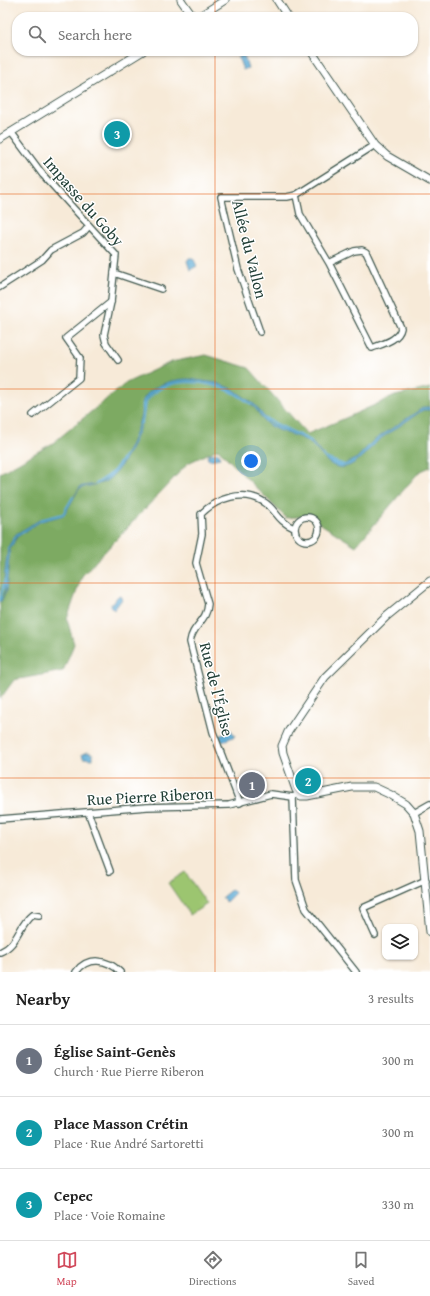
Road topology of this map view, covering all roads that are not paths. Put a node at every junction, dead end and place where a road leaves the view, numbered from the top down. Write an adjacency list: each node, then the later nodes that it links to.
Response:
1 (181, 0): 4 (street)
2 (225, 0): 5 (street)
3 (276, 0): 6 (street)
4 (189, 12)
5 (206, 12)
6 (284, 12)
7 (135, 56): 9 (street)
8 (314, 56): 11 (street)
9 (11, 132): 10 (street); 14 (street, Impasse du Goby)
10 (0, 139)
11 (375, 144): 12 (street); 13 (street, Allée du Vallon)
12 (430, 181)
13 (296, 195): 15 (street); 20 (street, Allée du Vallon)
14 (89, 226): 16 (street, Impasse du Goby); 17 (street)
15 (329, 263): 15 (street)
16 (114, 274): 18 (street); 19 (street, Impasse du Goby)
17 (0, 287)
18 (161, 289)
19 (111, 302): 21 (street, Impasse du Goby); 22 (street)
20 (260, 332)
21 (118, 360)
22 (33, 415)
23 (294, 528): 23 (street); 26 (street, Rue de l'Église)
24 (430, 581): 25 (street)
25 (296, 795): 26 (street, Rue Pierre Riberon); 29 (street); 39 (street)
26 (240, 803): 28 (street, Rue Pierre Riberon)
27 (430, 804): 29 (street)
28 (88, 812): 30 (street, Rue Pierre Riberon); 31 (street)
29 (414, 813): 32 (street)
30 (0, 819)
31 (110, 871)
32 (426, 880): 34 (street); 35 (street)
33 (39, 916): 36 (street)
34 (430, 932)
35 (375, 935)
36 (0, 952)
37 (76, 972): 38 (street)
38 (120, 972)
39 (356, 972)

